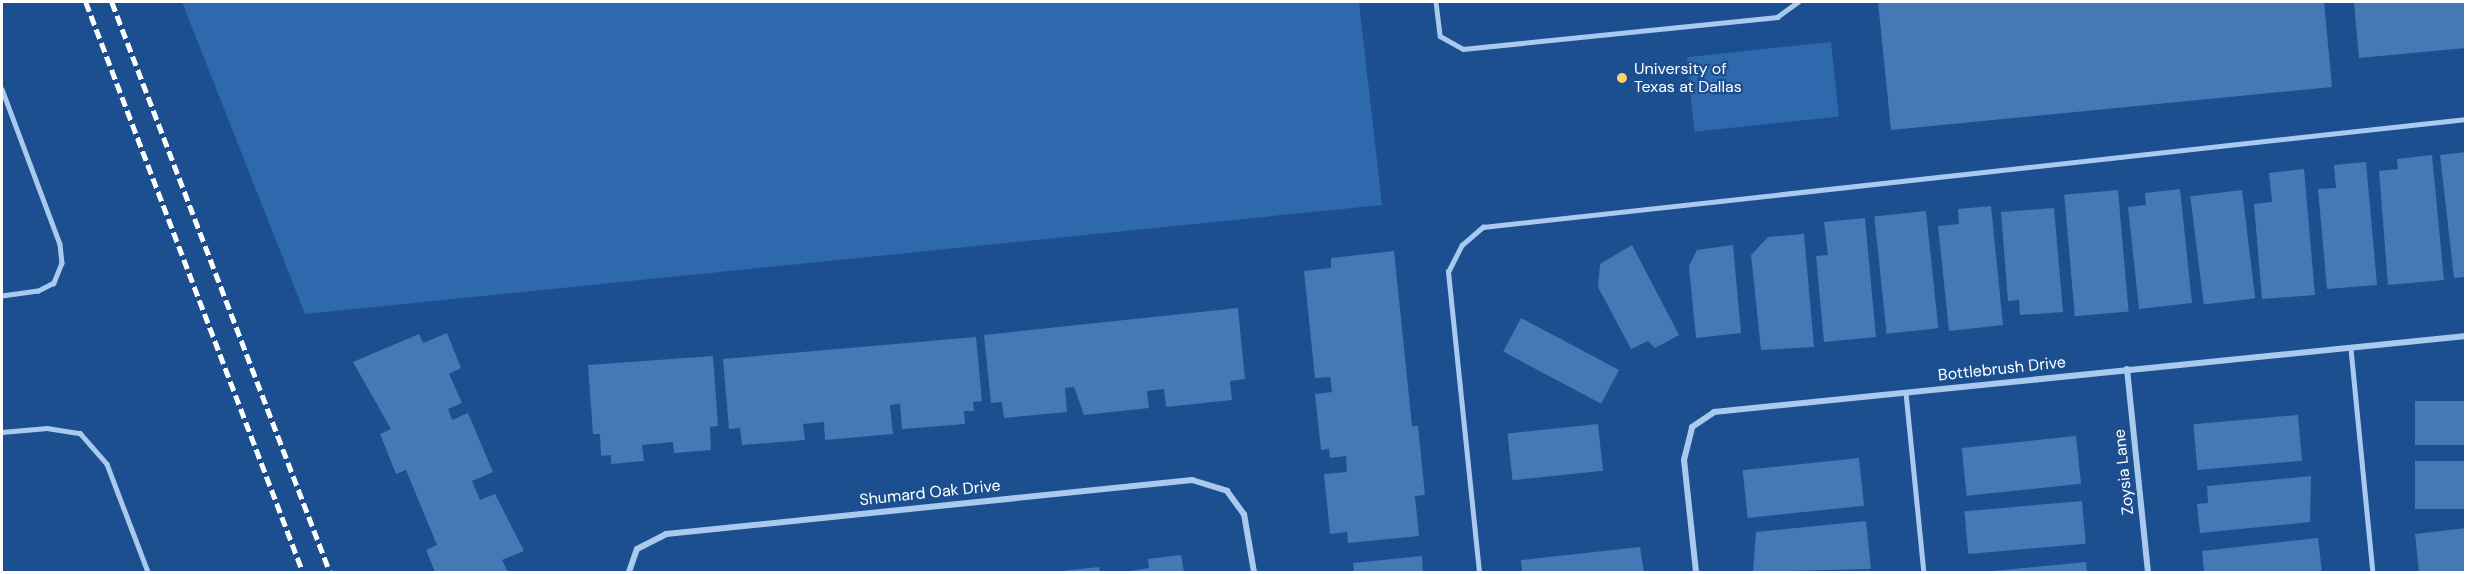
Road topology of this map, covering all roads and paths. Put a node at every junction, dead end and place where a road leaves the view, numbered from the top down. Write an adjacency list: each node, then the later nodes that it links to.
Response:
1 (1436, 2): 2 (lane)
2 (1798, 2)
3 (2, 89): 5 (lane)
4 (2466, 119): 14 (lane)
5 (2, 296)
6 (2466, 336): 7 (street, Bottlebrush Drive)
7 (2351, 349): 8 (street, Bottlebrush Drive); 18 (lane)
8 (2127, 369): 9 (street, Bottlebrush Drive); 17 (street, Zoysia Lane)
9 (1906, 393): 15 (street, Bottlebrush Drive); 16 (lane)
10 (2, 432): 11 (lane)
11 (148, 573)
12 (629, 573): 13 (street, Shumard Oak Drive)
13 (1254, 573)
14 (1479, 573)
15 (1696, 573)
16 (1924, 573)
17 (2148, 573)
18 (2373, 573)

